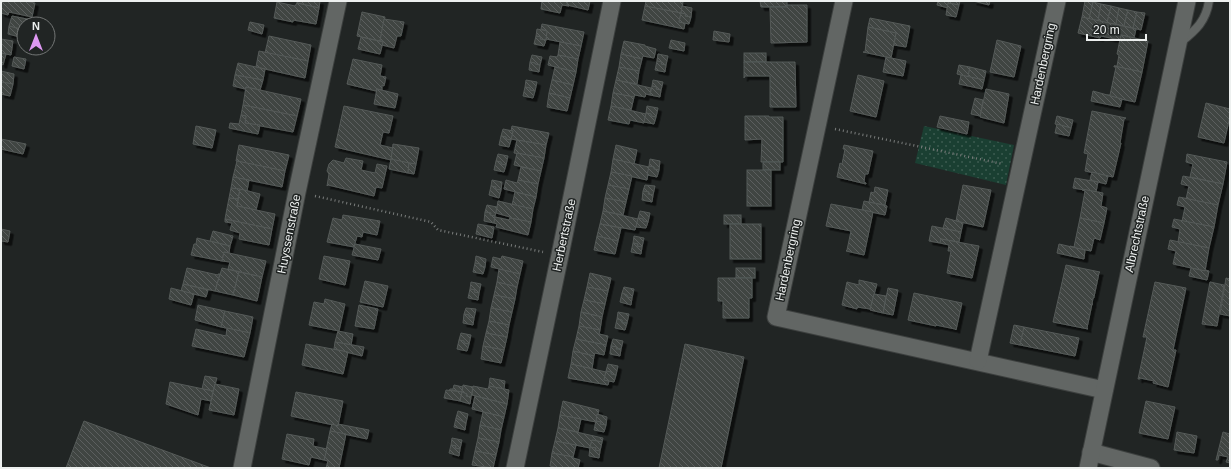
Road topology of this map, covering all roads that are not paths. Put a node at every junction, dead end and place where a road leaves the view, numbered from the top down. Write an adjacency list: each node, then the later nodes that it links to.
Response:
1 (338, 1): 11 (street, Huyssenstraße)
2 (612, 1): 12 (street, Herbertstraße)
3 (844, 1): 8 (street, Hardenbergring)
4 (1057, 1): 8 (street, Hardenbergring)
5 (1186, 1): 7 (street, Albrechtstraße)
6 (1209, 1): 7 (lane)
7 (1177, 45): 9 (street, Albrechtstraße)
8 (978, 361): 9 (street, Hardenbergring)
9 (1104, 390): 10 (street, Albrechtstraße)
10 (1089, 460): 13 (street)
11 (242, 468)
12 (514, 468)
13 (1150, 468)

